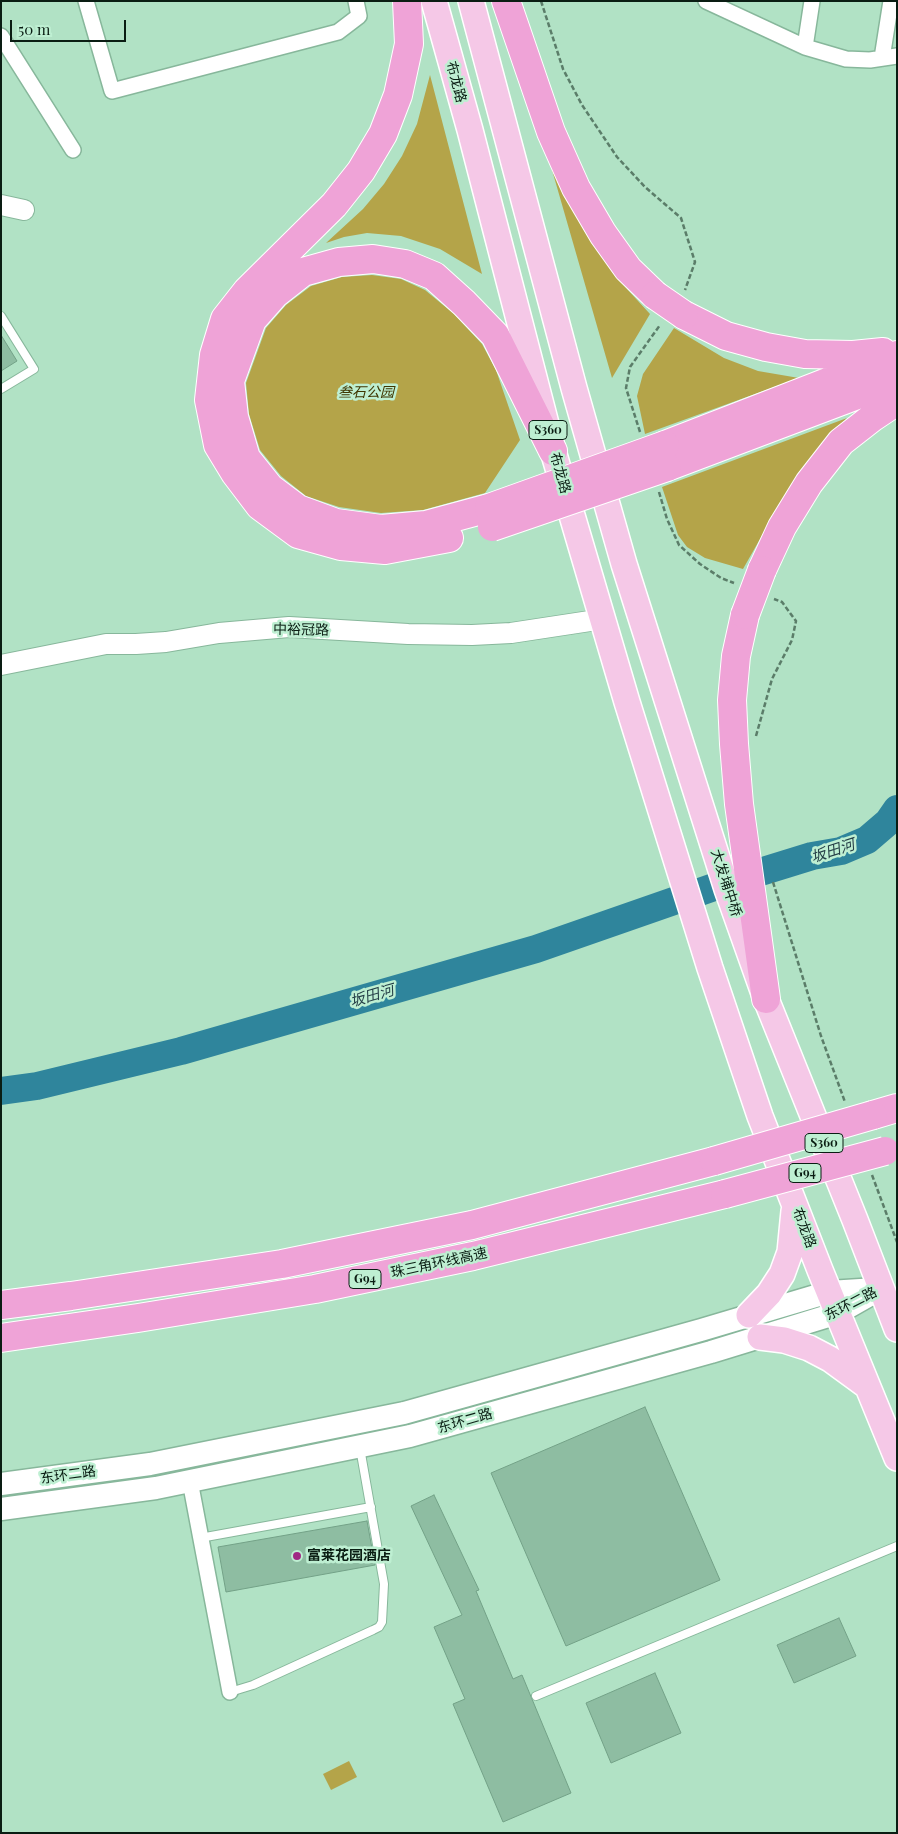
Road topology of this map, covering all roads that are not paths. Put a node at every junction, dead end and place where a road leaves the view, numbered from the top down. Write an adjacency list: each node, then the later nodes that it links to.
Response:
1 (86, 1): 2 (street)
2 (356, 1)
3 (407, 1): 24 (highway)
4 (434, 1): 22 (main road, 布龙路 / S360)
5 (471, 1): 27 (main road, 大发埔中桥 / S360)
6 (506, 1): 17 (highway, bridge)
7 (706, 1): 11 (street)
8 (812, 1): 11 (street)
9 (891, 1): 12 (street)
10 (1, 36): 13 (street)
11 (805, 46): 12 (street)
12 (889, 57)
13 (73, 150)
14 (1, 205): 15 (street)
15 (24, 210)
16 (1, 316): 20 (lane)
17 (897, 350)
18 (897, 355): 23 (highway)
19 (897, 380): 23 (highway)
20 (1, 389)
21 (897, 401): 27 (highway, bridge)
22 (553, 451): 24 (highway); 25 (main road, 布龙路 / S360)
23 (666, 456): 24 (highway, bridge)
24 (491, 517)
25 (603, 619): 26 (street, 中裕冠路); 30 (main road, 布龙路 / S360)
26 (1, 665)
27 (766, 999): 31 (main road, S360)
28 (885, 1111): 33 (highway, G94, bridge)
29 (887, 1154): 36 (highway, 珠三角环线高速 / G94, bridge)
30 (794, 1204): 32 (main road, 布龙路 / S360); 34 (main road)
31 (882, 1288): 32 (main road, 东环二路); 35 (main road, S360)
32 (834, 1302): 34 (main road, 东环二路); 37 (main road, 布龙路 / S360)
33 (1, 1304)
34 (754, 1326): 37 (main road); 38 (main road, 东环二路); 41 (main road, 东环二路)
35 (897, 1329)
36 (1, 1338)
37 (867, 1386): 39 (main road, 布龙路 / S360)
38 (360, 1446): 40 (main road, 东环二路); 42 (lane)
39 (897, 1458)
40 (190, 1481): 43 (main road, 东环二路); 44 (street)
41 (1, 1484)
42 (371, 1507): 44 (lane); 46 (lane)
43 (1, 1509)
44 (200, 1538): 46 (street)
45 (897, 1546): 47 (lane)
46 (230, 1692)
47 (536, 1696)

